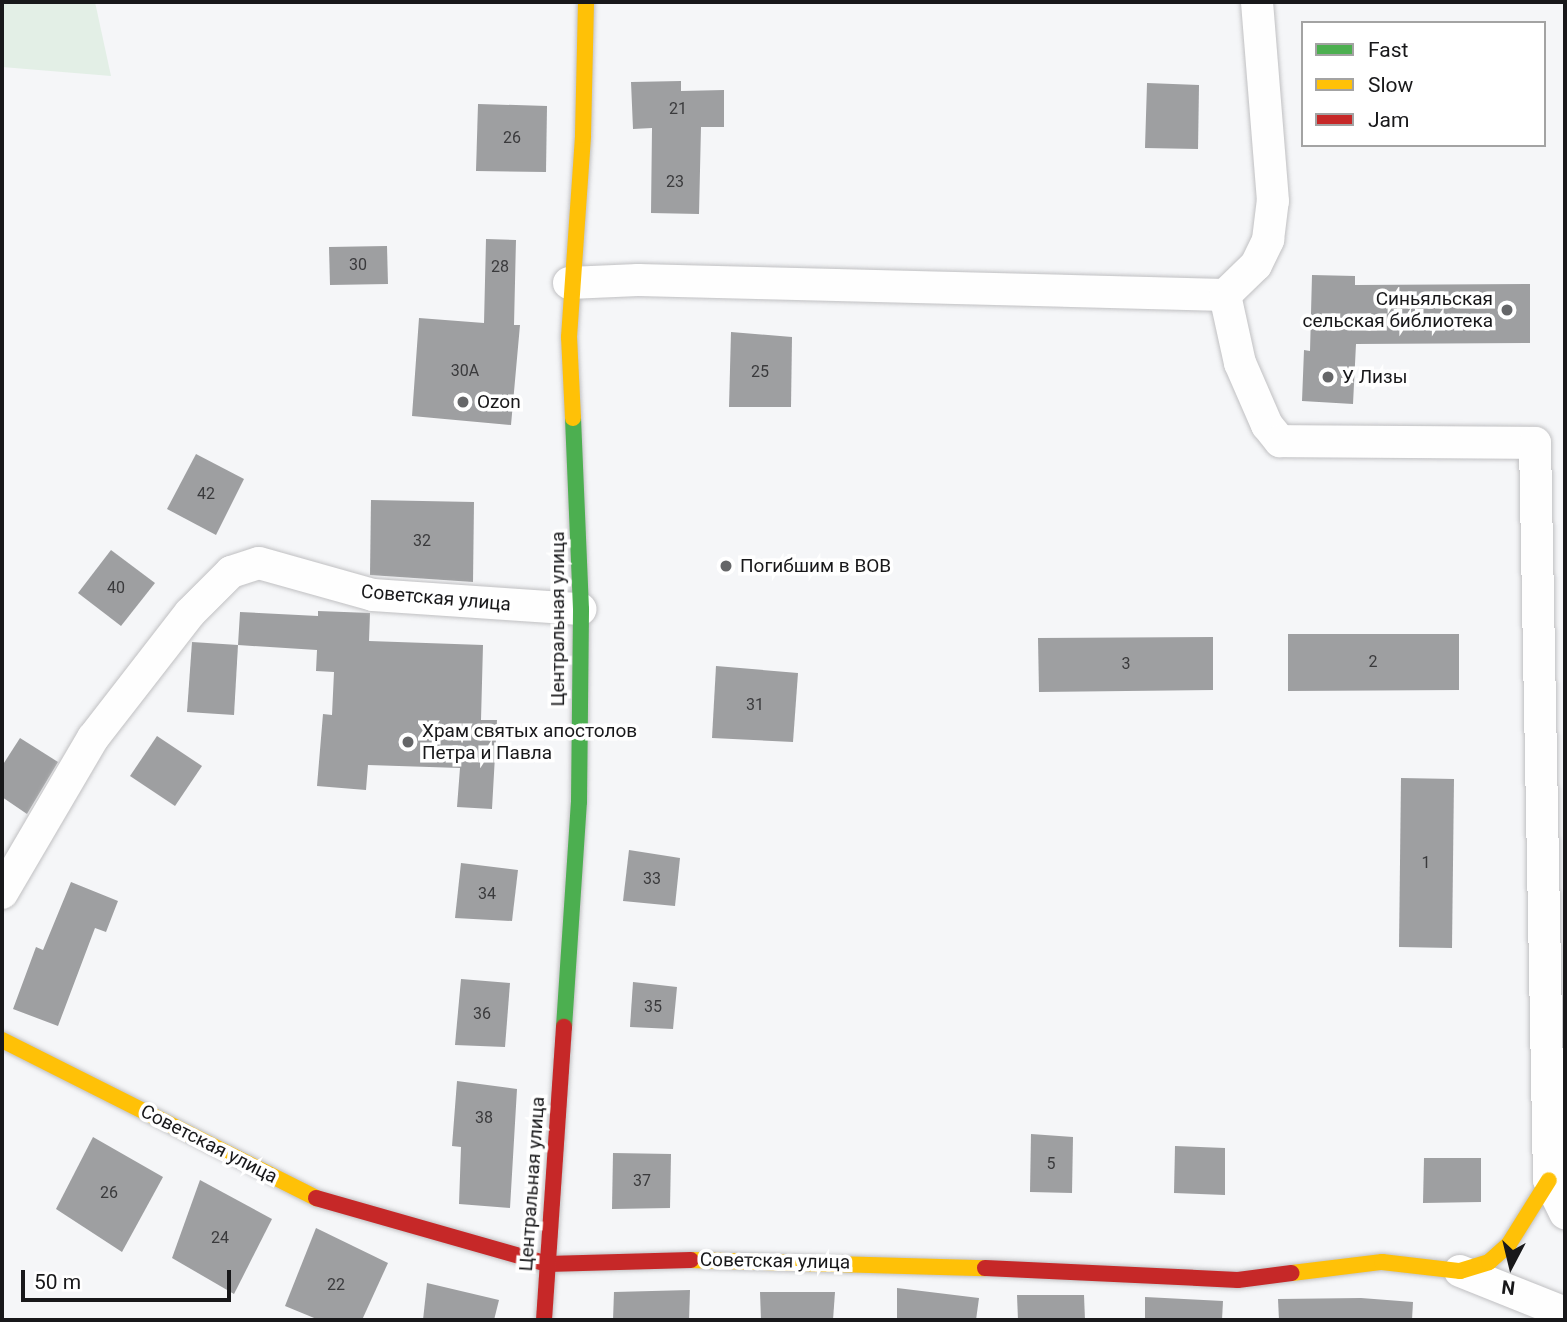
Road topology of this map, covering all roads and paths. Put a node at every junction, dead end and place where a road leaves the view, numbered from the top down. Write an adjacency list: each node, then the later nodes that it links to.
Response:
1 (586, 2): 3 (street, Центральная улица)
2 (1257, 2): 4 (street)
3 (569, 283): 4 (street); 5 (street, Центральная улица)
4 (1225, 295): 8 (street)
5 (582, 609): 6 (street, Советская улица); 10 (street, Центральная улица)
6 (2, 893)
7 (2, 1040): 10 (street, Советская улица)
8 (1549, 1180): 9 (street); 11 (street, Советская улица)
9 (1565, 1213)
10 (547, 1264): 11 (street, Советская улица); 13 (street, Центральная улица)
11 (1460, 1270): 12 (street)
12 (1565, 1313)
13 (544, 1320)

